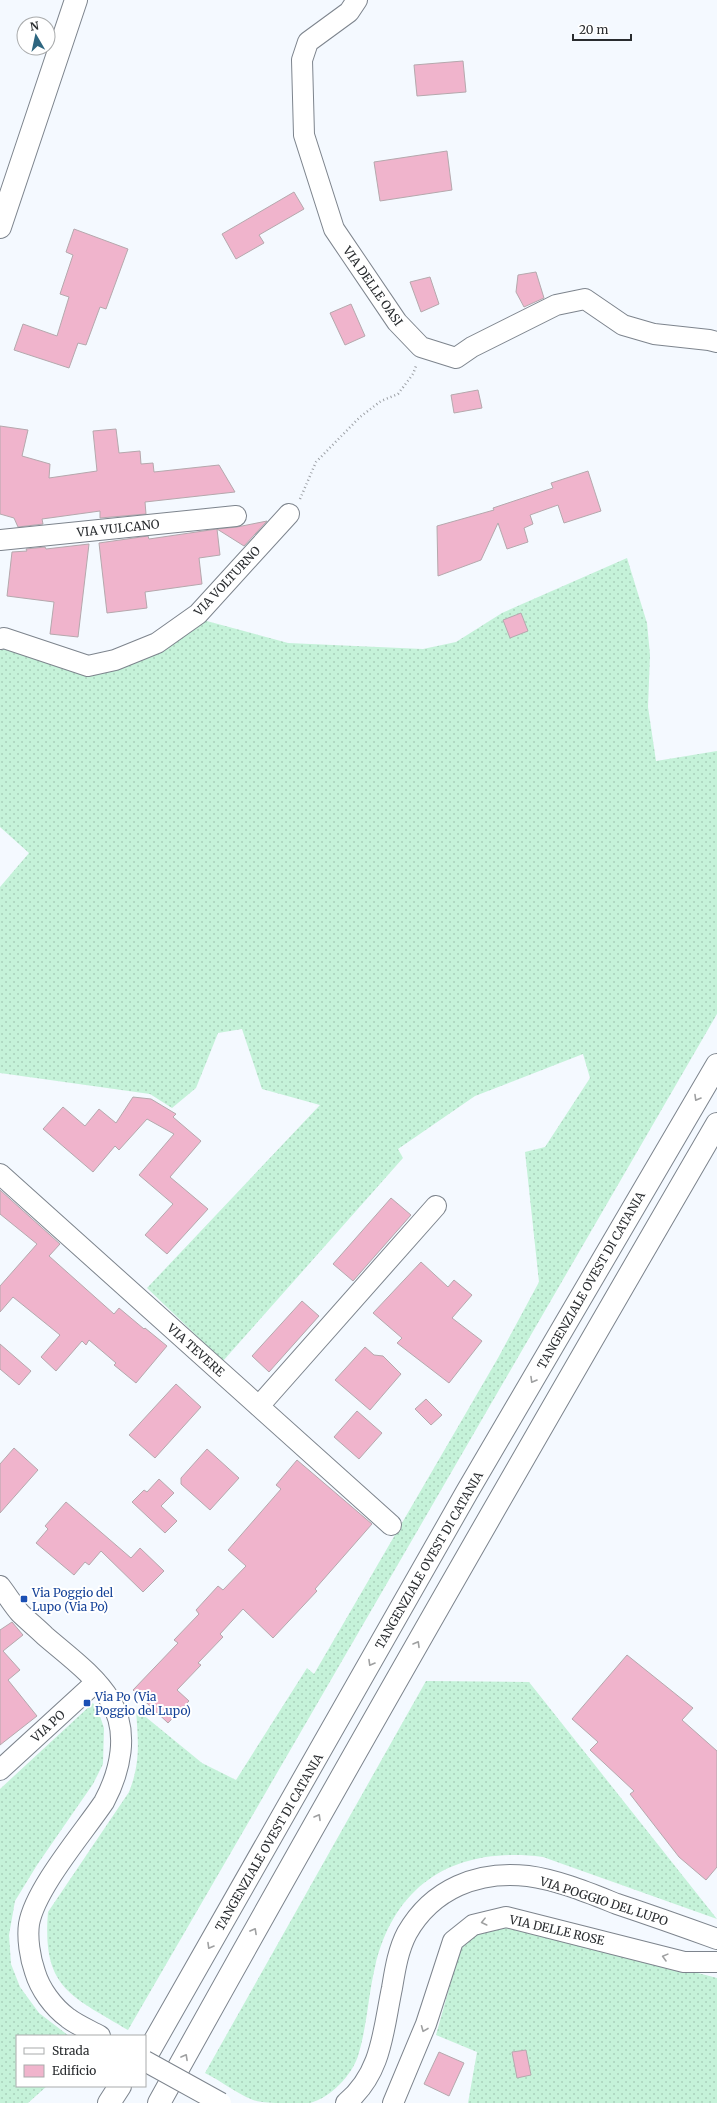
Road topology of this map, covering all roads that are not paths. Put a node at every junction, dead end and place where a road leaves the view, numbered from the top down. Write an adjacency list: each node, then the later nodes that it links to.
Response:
1 (76, 0): 3 (main road)
2 (357, 0): 4 (street, VIA DELLE OASI)
3 (0, 227)
4 (717, 342)
5 (289, 514): 8 (street, VIA VOLTURNO)
6 (236, 516): 7 (street, VIA VULCANO)
7 (0, 540)
8 (0, 639)
9 (717, 1065): 22 (main road, TANGENZIALE OVEST DI CATANIA, one-way to 22)
10 (717, 1124): 31 (main road, one-way to 10)
11 (0, 1174): 13 (street, VIA TEVERE)
12 (436, 1206): 13 (street)
13 (259, 1406): 14 (street, VIA TEVERE)
14 (391, 1526)
15 (0, 1586): 16 (street)
16 (96, 1682): 17 (street, VIA PO); 23 (street)
17 (0, 1770)
18 (696, 1932): 19 (street, VIA POGGIO DEL LUPO); 20 (street); 33 (street, VIA POGGIO DEL LUPO)
19 (717, 1939)
20 (694, 1962): 21 (street, VIA DELLE ROSE); 34 (street, VIA DELLE ROSE, one-way to 34)
21 (717, 1962)
22 (194, 1973): 24 (main road); 25 (main road, TANGENZIALE OVEST DI CATANIA)
23 (98, 2035)
24 (146, 2046)
25 (146, 2058)
26 (146, 2061): 32 (street, bridge)
27 (119, 2087): 29 (main road)
28 (128, 2087): 30 (main road)
29 (109, 2103)
30 (119, 2103)
31 (159, 2103)
32 (221, 2103)
33 (346, 2103)
34 (393, 2103)

